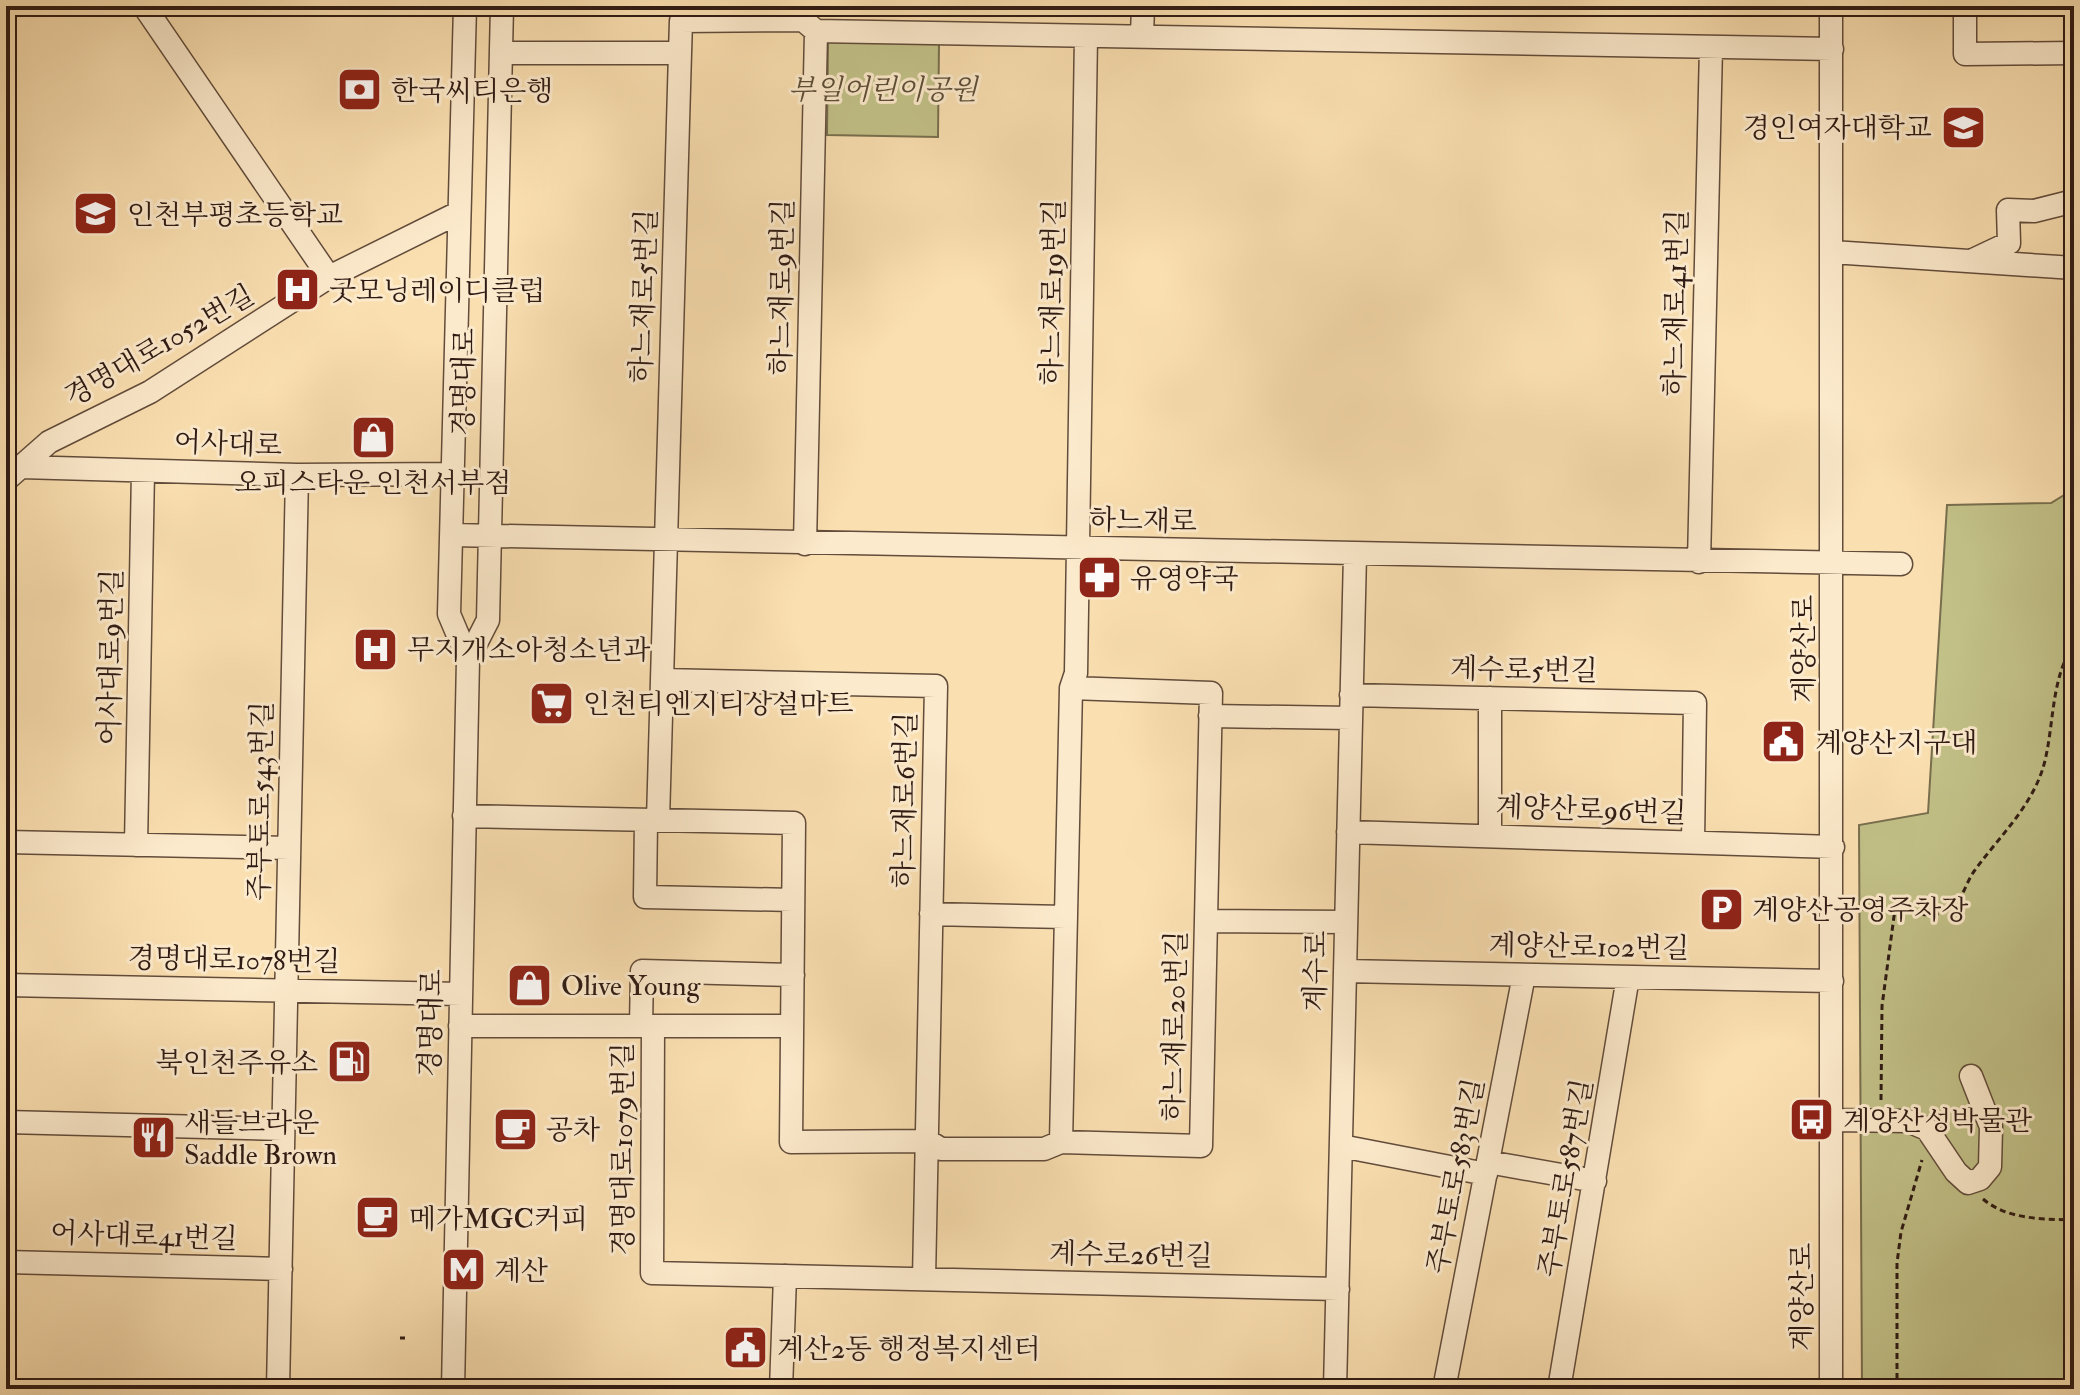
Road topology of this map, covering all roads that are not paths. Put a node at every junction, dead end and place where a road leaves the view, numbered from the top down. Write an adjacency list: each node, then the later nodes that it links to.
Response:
1 (144, 6): 21 (street)
2 (465, 6): 17 (street, 경명대로)
3 (502, 6): 13 (street, 경명대로)
4 (1143, 6): 10 (street)
5 (1831, 6): 12 (street, 계양산로)
6 (1965, 6): 15 (street)
7 (756, 13): 8 (street); 14 (street, 하느재로5번길)
8 (816, 31): 9 (street); 29 (street, 하느재로9번길)
9 (1086, 36): 10 (street); 30 (street, 하느재로19번길)
10 (1142, 36): 11 (street)
11 (1711, 47): 12 (street); 32 (street, 하느재로41번길)
12 (1832, 49): 18 (street, 계양산로)
13 (502, 53): 14 (street); 27 (street, 경명대로)
14 (680, 53): 28 (street, 하느재로5번길)
15 (2074, 53)
16 (2074, 201): 19 (street)
17 (458, 213): 21 (street, 경명대로1052번길); 24 (street, 경명대로)
18 (1832, 252): 19 (street); 33 (street, 계양산로)
19 (1972, 261): 20 (street)
20 (2074, 268)
21 (329, 277): 23 (street, 경명대로1052번길)
22 (143, 471): 23 (street, 어사대로); 25 (street, 어사대로); 48 (street, 어사대로9번길)
23 (13, 474)
24 (454, 474): 25 (street, 어사대로); 26 (street, 경명대로)
25 (297, 475): 50 (street, 주부토로543번길)
26 (452, 535): 27 (street, 하느재로); 35 (street, 경명대로)
27 (490, 537): 28 (street, 하느재로); 35 (street, 경명대로)
28 (666, 541): 29 (street, 하느재로); 36 (street)
29 (805, 544): 30 (street, 하느재로)
30 (1077, 549): 31 (street, 하느재로); 37 (street)
31 (1355, 555): 32 (street, 하느재로); 38 (street, 계수로)
32 (1699, 562): 33 (street, 하느재로)
33 (1833, 564): 34 (street, 하느재로); 49 (street, 계양산로)
34 (1901, 564)
35 (468, 659): 42 (street, 경명대로)
36 (662, 680): 43 (street); 52 (street, 하느재로6번길)
37 (1071, 688): 40 (street); 53 (street)
38 (1351, 695): 39 (street, 계수로5번길); 41 (street, 계수로)
39 (1490, 698): 45 (street); 47 (street, 계수로5번길)
40 (1210, 716): 41 (street); 54 (street, 하느재로20번길)
41 (1351, 718): 44 (street, 계수로)
42 (464, 816): 43 (street); 63 (street, 경명대로)
43 (652, 820): 51 (street); 51 (street)
44 (1348, 832): 45 (street, 계양산로96번길); 55 (street, 계수로)
45 (1490, 836): 47 (street, 계양산로96번길)
46 (6, 842): 48 (street)
47 (1693, 842): 49 (street, 계양산로96번길)
48 (136, 845): 50 (street)
49 (1833, 847): 60 (street, 계양산로)
50 (289, 848): 62 (street, 주부토로543번길)
51 (793, 900): 57 (street)
52 (931, 914): 53 (street); 71 (street, 하느재로6번길)
53 (1066, 917): 72 (street)
54 (1206, 921): 55 (street); 72 (street, 하느재로20번길)
55 (1346, 922): 56 (street, 계수로)
56 (1345, 971): 58 (street, 계양산로102번길); 73 (street, 계수로)
57 (793, 975): 65 (street, 경명대로1079번길); 66 (street)
58 (1524, 975): 59 (street, 계양산로102번길); 74 (street, 주부토로583번길)
59 (1628, 977): 60 (street, 계양산로102번길); 75 (street, 주부토로587번길)
60 (1832, 981): 68 (street, 계양산로)
61 (6, 985): 62 (street, 경명대로1078번길)
62 (286, 991): 63 (street, 경명대로1078번길); 70 (street, 주부토로543번길)
63 (461, 994): 64 (street, 경명대로)
64 (460, 1026): 65 (street, 경명대로1079번길); 83 (street, 경명대로)
65 (647, 1026): 66 (street, 경명대로1079번길); 78 (street, 경명대로1079번길)
66 (792, 1026): 71 (street)
67 (1971, 1076): 68 (street)
68 (1832, 1120): 88 (street, 계양산로)
69 (6, 1122): 70 (street)
70 (283, 1129): 77 (street, 주부토로543번길)
71 (928, 1141): 72 (street); 80 (street, 하느재로6번길)
72 (1061, 1142)
73 (1341, 1146): 74 (street); 81 (street, 계수로)
74 (1487, 1168): 75 (street); 86 (street, 주부토로583번길)
75 (1595, 1181): 87 (street, 주부토로587번길)
76 (6, 1262): 77 (street, 어사대로41번길)
77 (281, 1269): 82 (street, 주부토로543번길)
78 (652, 1273): 79 (street, 계수로26번길)
79 (785, 1276): 80 (street, 계수로26번길); 84 (street)
80 (924, 1279): 81 (street, 계수로26번길)
81 (1338, 1289): 85 (street, 계수로)
82 (278, 1389)
83 (453, 1389)
84 (781, 1389)
85 (1335, 1389)
86 (1444, 1389)
87 (1559, 1389)
88 (1831, 1389)

